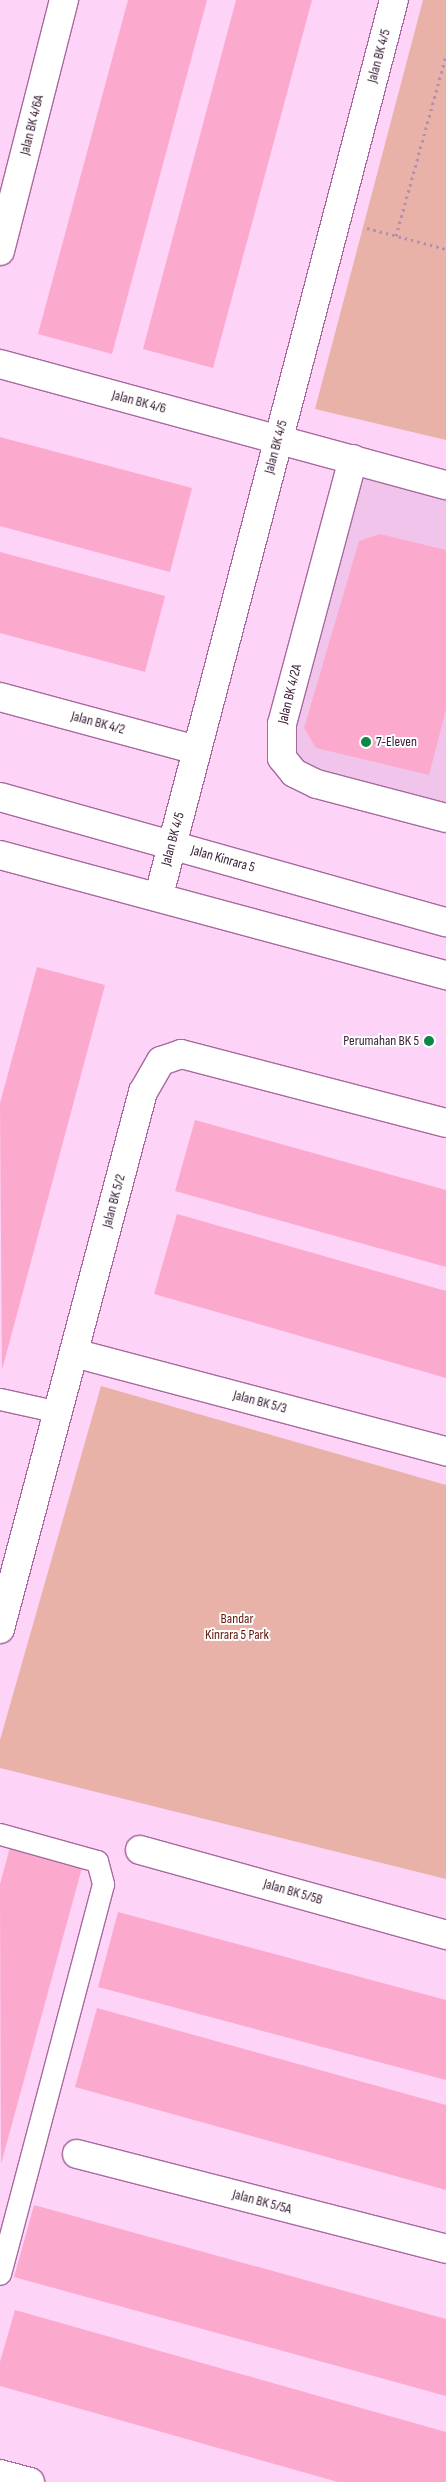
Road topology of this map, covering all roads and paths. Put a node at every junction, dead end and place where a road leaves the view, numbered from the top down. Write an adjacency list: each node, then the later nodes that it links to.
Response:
1 (64, 0): 7 (street, Jalan BK 4/6A)
2 (394, 0): 9 (street, Jalan BK 4/5)
3 (446, 56): 5 (path)
4 (364, 227): 5 (path)
5 (396, 236): 6 (path)
6 (446, 249)
7 (0, 251)
8 (0, 364): 9 (street, Jalan BK 4/6)
9 (278, 439): 10 (street); 13 (street, Jalan BK 4/5)
10 (353, 459): 11 (street); 15 (street, Jalan BK 4/2A)
11 (446, 485)
12 (0, 697): 13 (street, Jalan BK 4/2)
13 (196, 750): 16 (street, Jalan BK 4/5)
14 (0, 797): 16 (street, Jalan Kinrara 5)
15 (445, 814)
16 (172, 845): 18 (street, Jalan BK 4/5); 19 (street, Jalan Kinrara 5)
17 (0, 855): 18 (street)
18 (159, 895): 20 (street)
19 (446, 922)
20 (446, 975)
21 (446, 1123): 22 (street, Jalan BK 5/2)
22 (74, 1353): 24 (street, Jalan BK 5/2); 25 (street, Jalan BK 5/3)
23 (0, 1399): 24 (lane)
24 (58, 1412): 26 (street, Jalan BK 5/2)
25 (446, 1450)
26 (0, 1629)
27 (0, 1834): 32 (lane)
28 (140, 1850): 29 (street, Jalan BK 5/5B)
29 (446, 1935)
30 (77, 2154): 31 (street, Jalan BK 5/5A)
31 (446, 2249)
32 (0, 2274)
33 (0, 2474): 34 (street)
34 (30, 2482)

